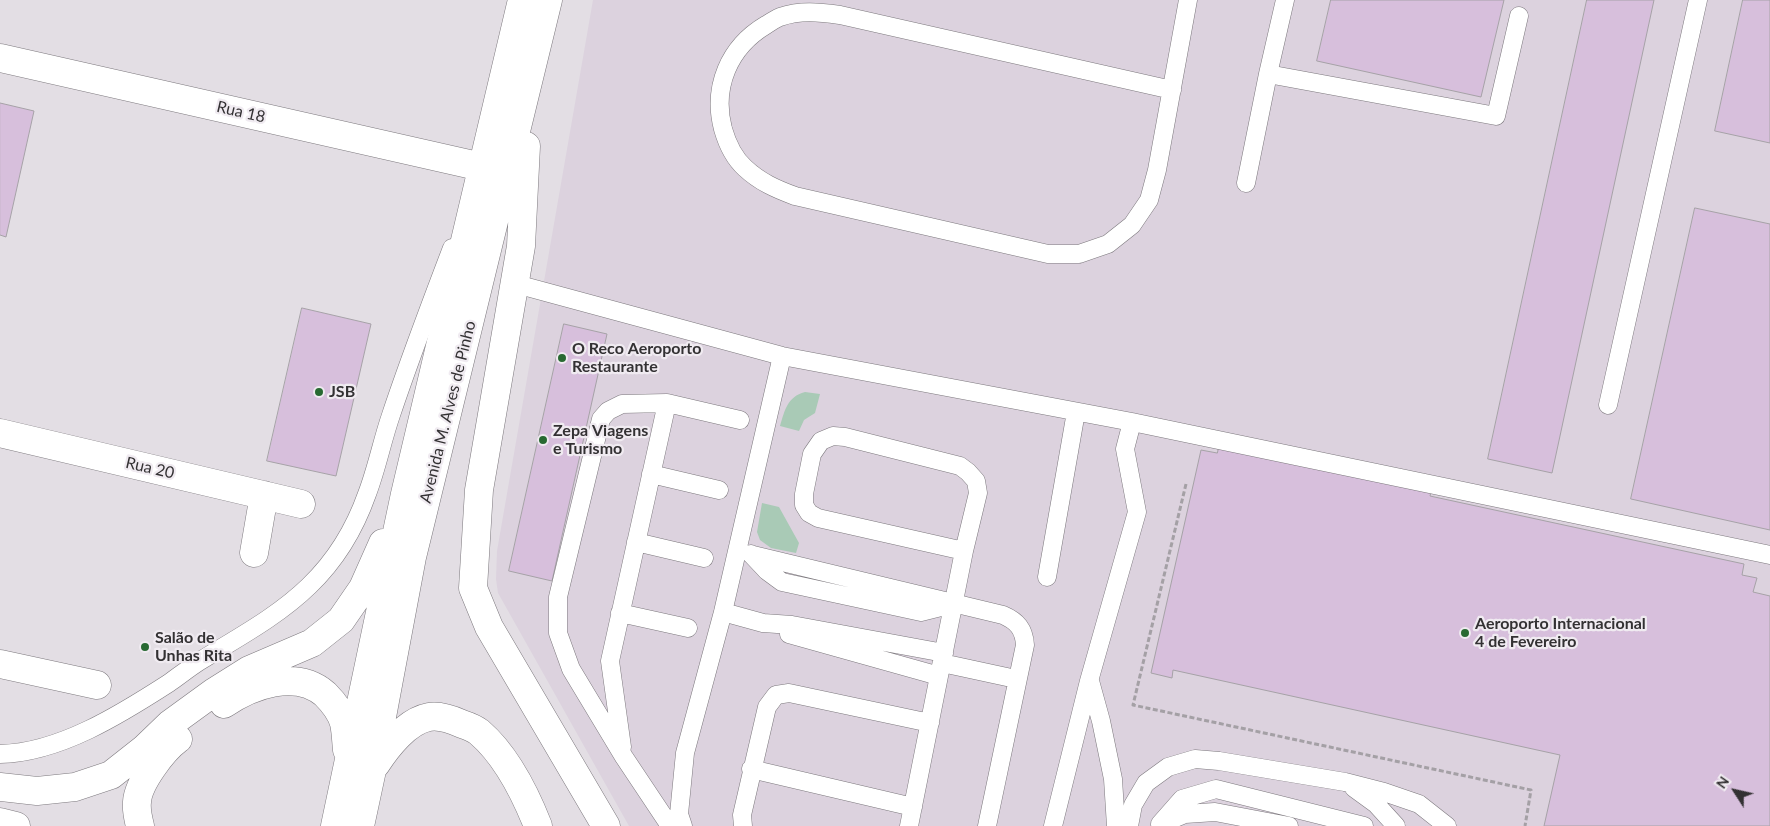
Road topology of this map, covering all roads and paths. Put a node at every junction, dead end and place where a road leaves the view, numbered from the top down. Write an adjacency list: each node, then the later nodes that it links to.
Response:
1 (522, 0): 11 (main road, Avenida M. Alves de Pinho)
2 (548, 0): 9 (main road, Avenida M. Alves de Pinho)
3 (1188, 0): 10 (lane)
4 (1285, 0): 8 (lane)
5 (1698, 0): 16 (lane)
6 (1519, 16): 8 (lane)
7 (0, 58): 11 (main road, Rua 18)
8 (1268, 74): 12 (lane)
9 (528, 85): 13 (main road); 47 (main road, Avenida M. Alves de Pinho)
10 (1172, 90): 10 (lane)
11 (482, 167): 24 (main road, Avenida M. Alves de Pinho); 45 (lane)
12 (1246, 184)
13 (516, 284): 14 (lane); 59 (main road)
14 (782, 356): 17 (lane); 30 (lane)
15 (667, 403): 18 (lane); 21 (lane); 46 (lane)
16 (1608, 405)
17 (1076, 412): 19 (lane); 33 (lane)
18 (740, 420)
19 (1132, 422): 31 (lane); 42 (lane)
20 (0, 433): 25 (main road, Rua 20)
21 (651, 474): 23 (lane); 27 (lane)
22 (1186, 484): 72 (path)
23 (719, 490)
24 (405, 494): 47 (main road, Avenida M. Alves de Pinho); 50 (main road)
25 (264, 495): 26 (main road, Rua 20); 29 (main road)
26 (301, 504)
27 (636, 542): 32 (lane); 36 (lane)
28 (964, 551): 28 (lane); 34 (lane)
29 (254, 553)
30 (745, 553): 34 (lane); 35 (lane)
31 (1770, 555)
32 (704, 558)
33 (1047, 577)
34 (953, 604): 40 (lane); 41 (lane)
35 (723, 612): 37 (lane); 61 (lane)
36 (620, 613): 38 (lane); 46 (lane)
37 (763, 623): 40 (lane); 40 (lane)
38 (688, 628)
39 (0, 664): 43 (main road)
40 (941, 664): 41 (lane); 44 (lane)
41 (1016, 680): 64 (lane)
42 (1089, 681): 65 (lane); 66 (lane)
43 (97, 686)
44 (930, 722): 48 (lane); 51 (lane)
45 (0, 754)
46 (624, 757): 60 (lane)
47 (360, 768): 55 (main road); 56 (main road, Avenida M. Alves de Pinho); 57 (main road, Avenida M. Alves de Pinho); 58 (main road)
48 (751, 769): 51 (lane); 62 (lane)
49 (1345, 782): 67 (lane); 70 (lane); 71 (lane)
50 (0, 787)
51 (913, 806): 63 (lane)
52 (0, 822): 54 (main road)
53 (1160, 825): 68 (lane); 69 (lane)
54 (16, 826)
55 (140, 826)
56 (335, 826)
57 (360, 826)
58 (538, 826)
59 (606, 826)
60 (670, 826)
61 (683, 826)
62 (743, 826)
63 (909, 826)
64 (986, 826)
65 (1053, 826)
66 (1116, 826)
67 (1129, 826)
68 (1289, 826)
69 (1364, 826)
70 (1396, 826)
71 (1447, 826)
72 (1525, 826)

